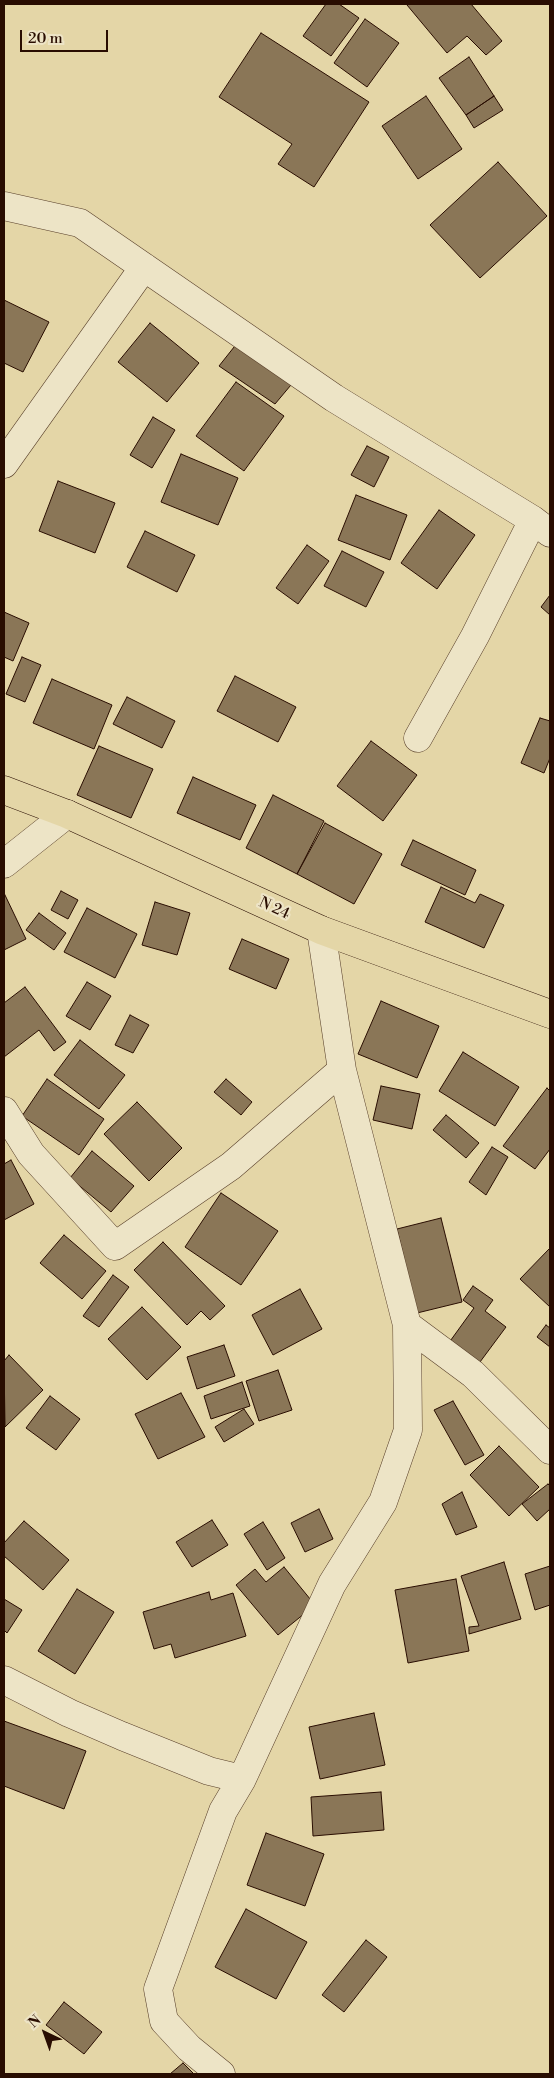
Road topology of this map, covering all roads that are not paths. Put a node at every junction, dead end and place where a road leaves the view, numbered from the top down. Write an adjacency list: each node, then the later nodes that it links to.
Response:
1 (4, 206): 2 (street)
2 (144, 267): 3 (street); 4 (street)
3 (4, 464)
4 (542, 526): 5 (street)
5 (418, 738)
6 (4, 790): 7 (main road, N 24)
7 (67, 814): 8 (street); 9 (main road, N 24)
8 (4, 864)
9 (321, 930): 10 (main road, N 24); 11 (street)
10 (550, 1014)
11 (342, 1070): 12 (street); 13 (street)
12 (4, 1111)
13 (407, 1325): 14 (street); 16 (street)
14 (550, 1450)
15 (4, 1680): 16 (street)
16 (242, 1779): 17 (street)
17 (221, 2074)

